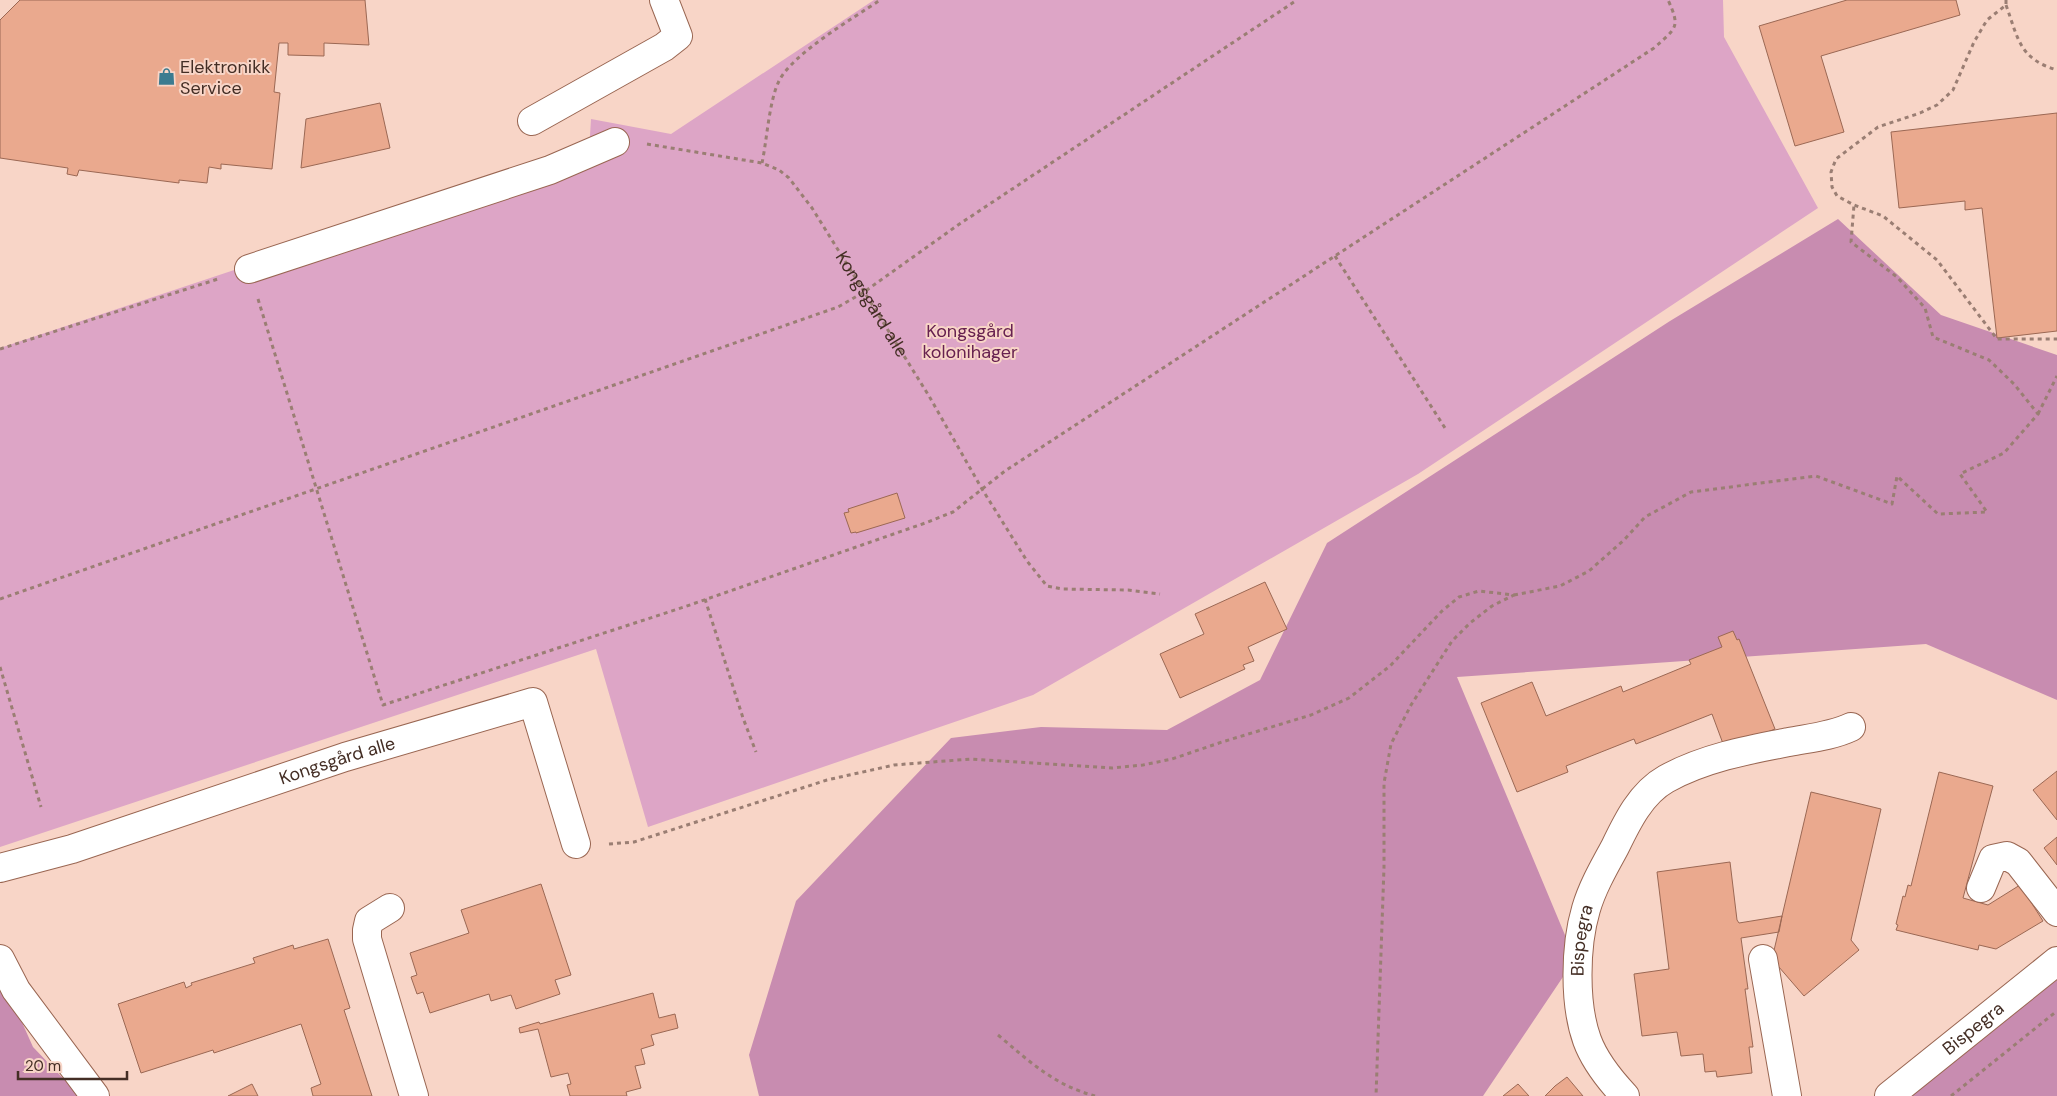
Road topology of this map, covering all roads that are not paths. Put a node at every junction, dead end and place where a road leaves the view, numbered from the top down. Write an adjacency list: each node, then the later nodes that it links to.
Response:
1 (664, 0): 2 (street)
2 (532, 121)
3 (615, 142): 4 (street)
4 (249, 269)
5 (1852, 727): 16 (street, Bispegra)
6 (576, 844): 7 (street, Kongsgård alle)
7 (0, 868)
8 (1981, 888): 10 (street)
9 (390, 908): 15 (street)
10 (2057, 912)
11 (0, 959): 14 (street)
12 (1763, 959): 17 (street)
13 (2057, 961): 18 (street, Bispegra)
14 (96, 1096)
15 (414, 1096)
16 (1625, 1096)
17 (1787, 1096)
18 (1889, 1096)

